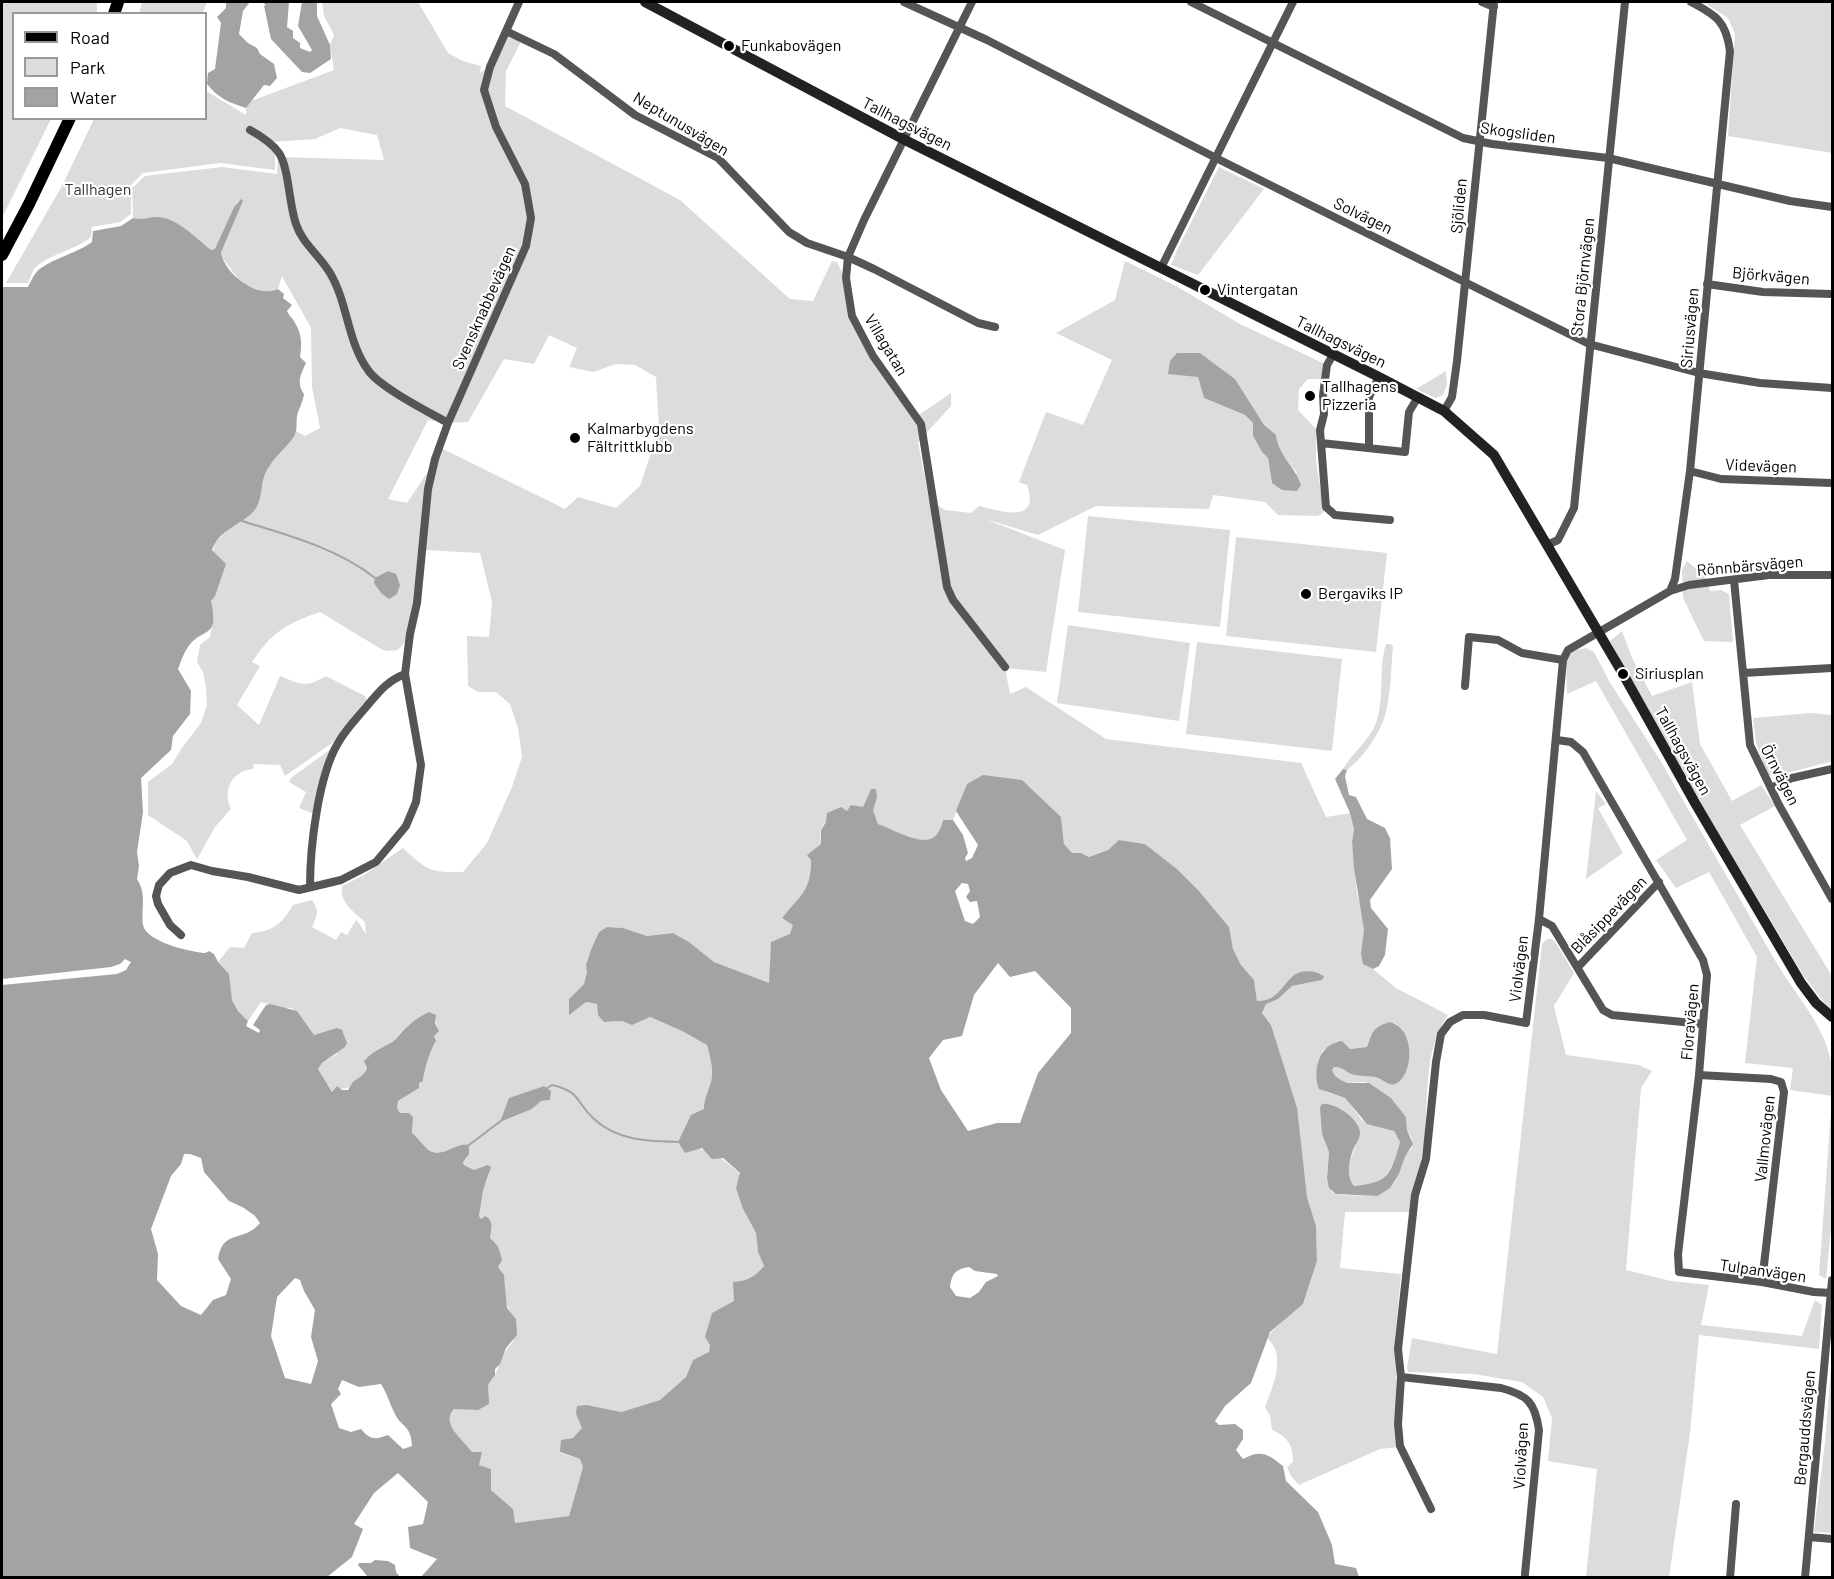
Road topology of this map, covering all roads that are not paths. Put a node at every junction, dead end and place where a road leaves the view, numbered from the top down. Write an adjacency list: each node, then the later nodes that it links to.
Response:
1 (519, 2): 12 (street, Svensknabbevägen)
2 (645, 2): 16 (main road, Tallhagsvägen)
3 (904, 2): 11 (street, Solvägen)
4 (972, 2): 11 (street, Villagatan)
5 (1191, 2): 13 (street, Skogsliden)
6 (1293, 2): 13 (street)
7 (1482, 2): 10 (street)
8 (1625, 2): 19 (street, Stora Björnvägen)
9 (1690, 2): 20 (street, Siriusvägen)
10 (1494, 4): 17 (street, Sjöliden)
11 (958, 28): 16 (street, Villagatan); 18 (street, Solvägen)
12 (506, 30): 23 (street, Neptunusvägen); 36 (street, Svensknabbevägen)
13 (1272, 42): 17 (street, Skogsliden); 18 (street)
14 (69, 120): 22 (main road)
15 (250, 130): 36 (street)
16 (903, 139): 23 (street, Villagatan); 24 (main road, Tallhagsvägen)
17 (1478, 142): 19 (street, Skogsliden); 25 (street, Sjöliden)
18 (1216, 158): 24 (street); 25 (street, Solvägen)
19 (1608, 158): 20 (street, Skogsliden); 29 (street, Stora Björnvägen)
20 (1717, 184): 21 (street, Skogsliden); 26 (street, Siriusvägen)
21 (1833, 207)
22 (2, 255)
23 (848, 257): 28 (street, Neptunusvägen); 48 (street, Villagatan)
24 (1161, 268): 30 (main road, Tallhagsvägen)
25 (1465, 282): 29 (street, Solvägen); 35 (street, Sjöliden)
26 (1707, 284): 27 (street, Björkvägen); 31 (street, Siriusvägen)
27 (1833, 294)
28 (995, 327)
29 (1589, 344): 31 (street, Solvägen); 42 (street, Stora Björnvägen)
30 (1333, 355): 32 (main road, Tallhagsvägen); 37 (street)
31 (1699, 373): 33 (street, Solvägen); 39 (street, Siriusvägen)
32 (1379, 377): 34 (main road, Tallhagsvägen); 38 (street)
33 (1833, 388)
34 (1418, 397): 35 (main road, Tallhagsvägen); 38 (street)
35 (1444, 411): 42 (main road, Tallhagsvägen)
36 (448, 423): 51 (street, Svensknabbevägen)
37 (1321, 443): 38 (street); 41 (street)
38 (1369, 448)
39 (1690, 471): 40 (street, Videvägen); 45 (street, Siriusvägen)
40 (1833, 483)
41 (1390, 520)
42 (1547, 545): 46 (main road, Tallhagsvägen)
43 (1833, 575): 44 (street, Rönnbärsvägen)
44 (1734, 580): 45 (street, Rönnbärsvägen); 50 (street, Örnvägen)
45 (1670, 591): 46 (street)
46 (1599, 633): 47 (street); 63 (main road, Tallhagsvägen)
47 (1563, 660): 52 (street); 53 (street, Violvägen)
48 (1005, 668)
49 (1833, 668): 50 (street)
50 (1743, 673): 55 (street, Örnvägen)
51 (405, 674): 57 (street); 57 (street, Svensknabbevägen)
52 (1465, 686)
53 (1557, 740): 56 (street, Floravägen); 60 (street, Violvägen)
54 (1833, 769): 55 (street)
55 (1771, 788): 58 (street, Örnvägen)
56 (1659, 882): 62 (street, Blåsippevägen); 64 (street, Floravägen)
57 (310, 887): 61 (street, Svensknabbevägen)
58 (1830, 889): 59 (street, Örnvägen)
59 (1833, 899)
60 (1539, 919): 62 (street); 70 (street, Violvägen)
61 (181, 935)
62 (1578, 967): 64 (street)
63 (1833, 1017)
64 (1703, 1024): 65 (street, Floravägen)
65 (1699, 1075): 66 (street, Floravägen); 68 (street, Vallmovägen)
66 (1690, 1275): 68 (street, Tulpanvägen)
67 (1833, 1280): 69 (street, Bergauddsvägen)
68 (1762, 1282): 69 (street, Tulpanvägen)
69 (1831, 1293): 73 (street, Bergauddsvägen)
70 (1401, 1377): 72 (street, Violvägen); 75 (street, Violvägen)
71 (1736, 1504): 76 (street)
72 (1431, 1509)
73 (1809, 1537): 74 (street); 77 (street, Bergauddsvägen)
74 (1833, 1539)
75 (1525, 1574)
76 (1730, 1578)
77 (1805, 1578)

